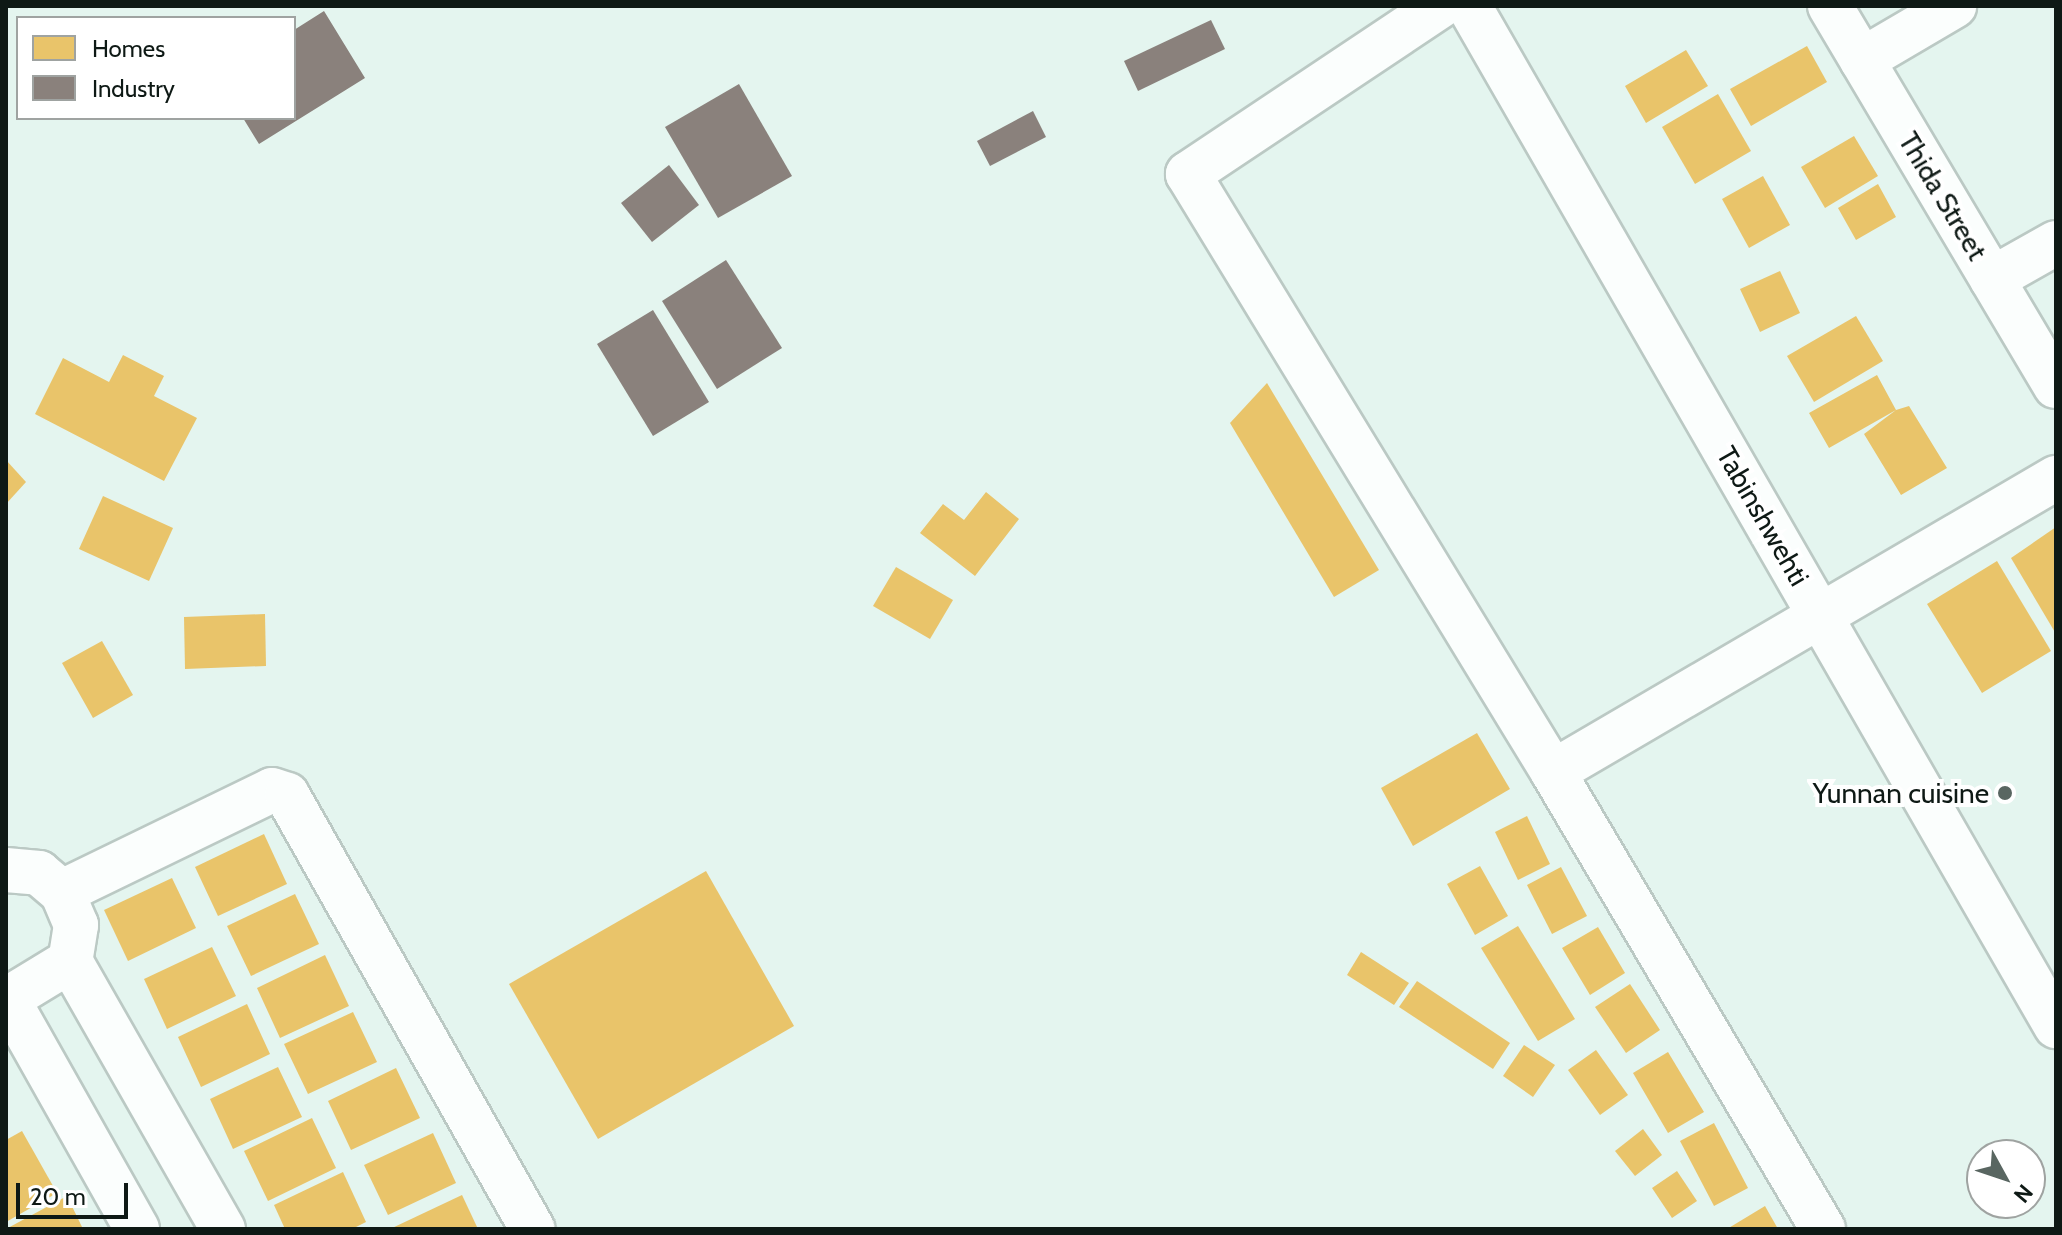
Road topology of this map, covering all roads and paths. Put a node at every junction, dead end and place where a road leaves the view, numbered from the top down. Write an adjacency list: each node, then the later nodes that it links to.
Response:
1 (1440, 6): 11 (street)
2 (1469, 6): 10 (street, Tabinshwehti)
3 (1830, 6): 5 (street, Thida Street)
4 (1954, 6): 5 (street)
5 (1862, 60): 7 (street, Thida Street)
6 (2056, 243): 7 (street)
7 (1992, 279): 8 (street, Thida Street)
8 (2056, 386)
9 (2056, 478): 10 (street)
10 (1821, 616): 11 (street); 16 (street, Tabinshwehti)
11 (1553, 772): 20 (street)
12 (8, 865): 13 (street)
13 (62, 892): 14 (street); 19 (street)
14 (70, 961): 15 (street); 18 (street)
15 (7, 1000): 17 (street)
16 (2056, 1026)
17 (137, 1229)
18 (223, 1229)
19 (533, 1229)
20 (1823, 1229)

